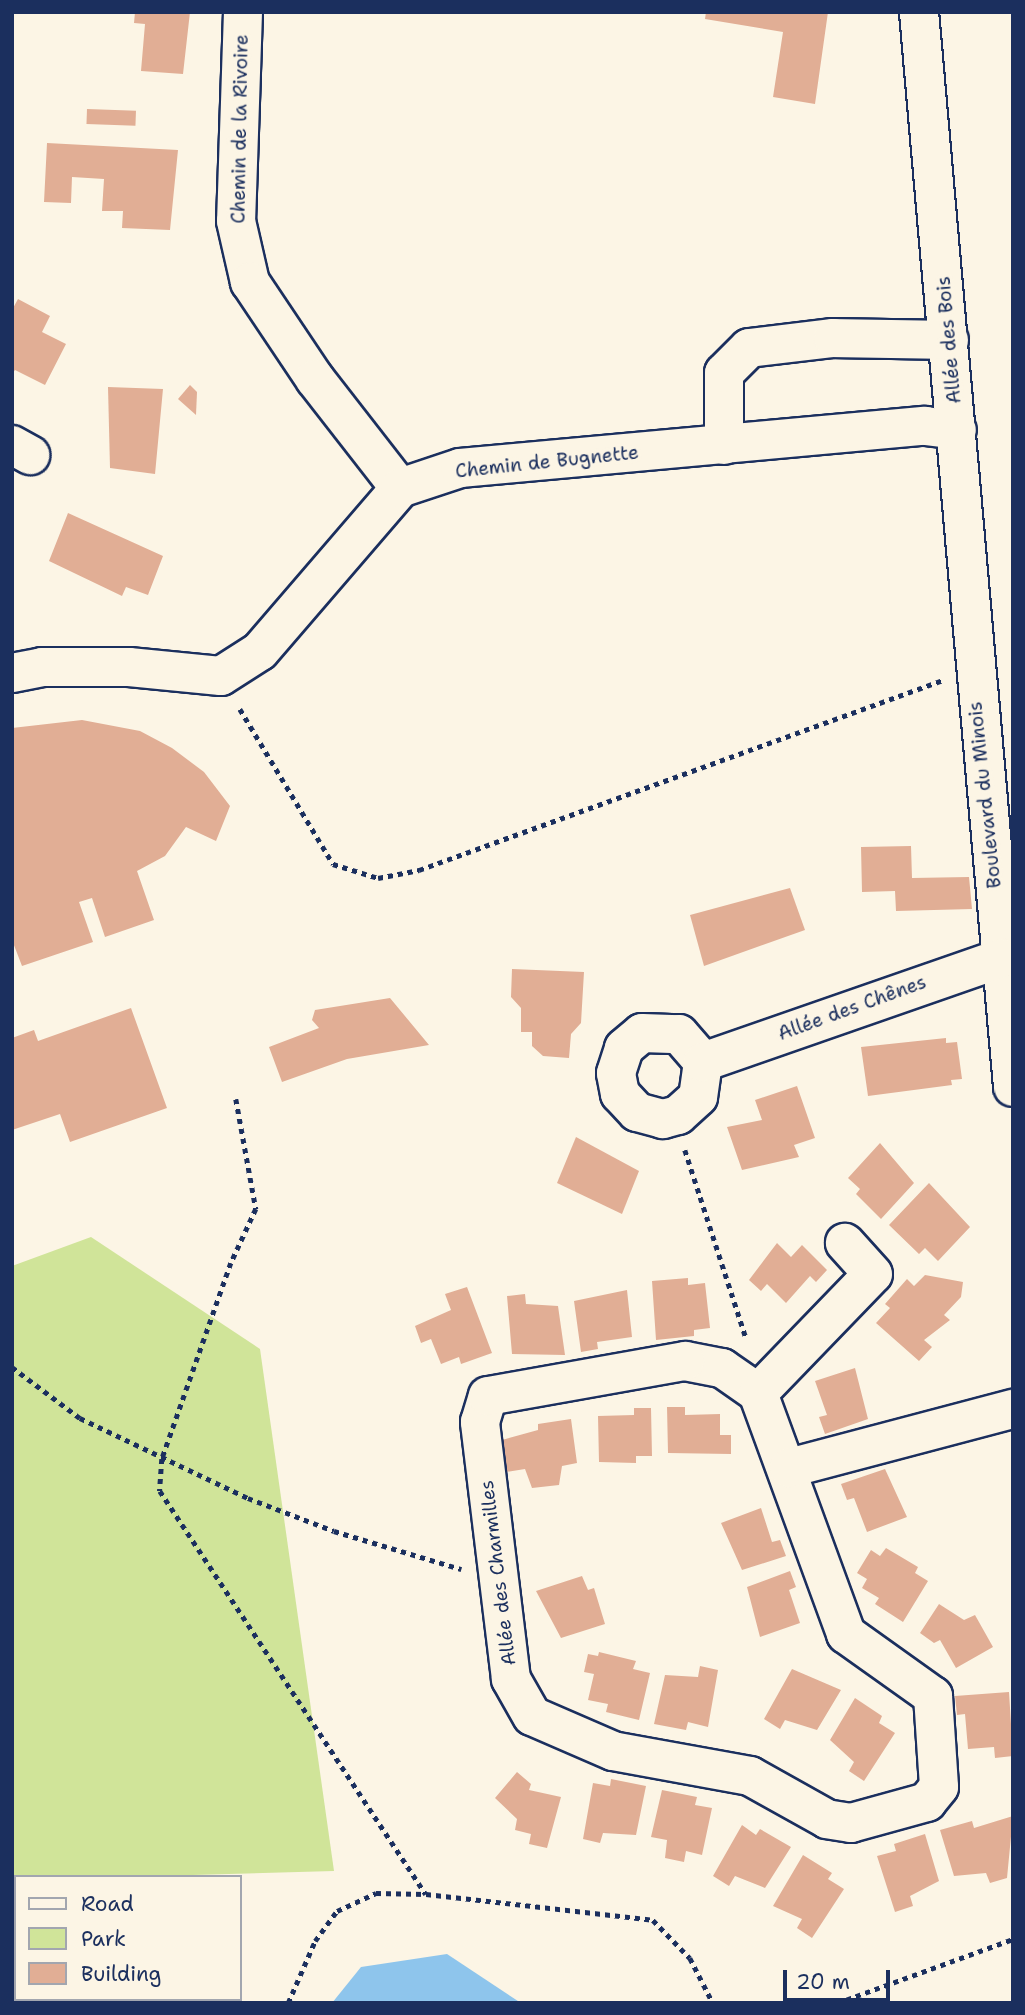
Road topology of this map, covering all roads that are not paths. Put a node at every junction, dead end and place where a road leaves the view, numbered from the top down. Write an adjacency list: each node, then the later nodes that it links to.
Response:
1 (243, 12): 6 (street, Chemin de la Rivoire)
2 (919, 12): 3 (street, Allée des Bois)
3 (949, 340): 4 (street, Allée des Bois); 5 (street)
4 (957, 430): 5 (street, Chemin de Bugnette); 7 (street, Allée des Bois)
5 (724, 445): 6 (street, Chemin de Bugnette)
6 (400, 488): 8 (street)
7 (973, 669): 9 (street, Boulevard du Minois)
8 (12, 673)
9 (1001, 958): 10 (street, Allée des Chênes); 11 (street, Boulevard du Minois)
10 (703, 1062): 10 (street)
11 (1013, 1087)
12 (845, 1243): 13 (street)
13 (758, 1393): 15 (street, Allée des Charmilles); 15 (street, Allée des Charmilles)
14 (1013, 1409): 15 (street)
15 (789, 1468)

